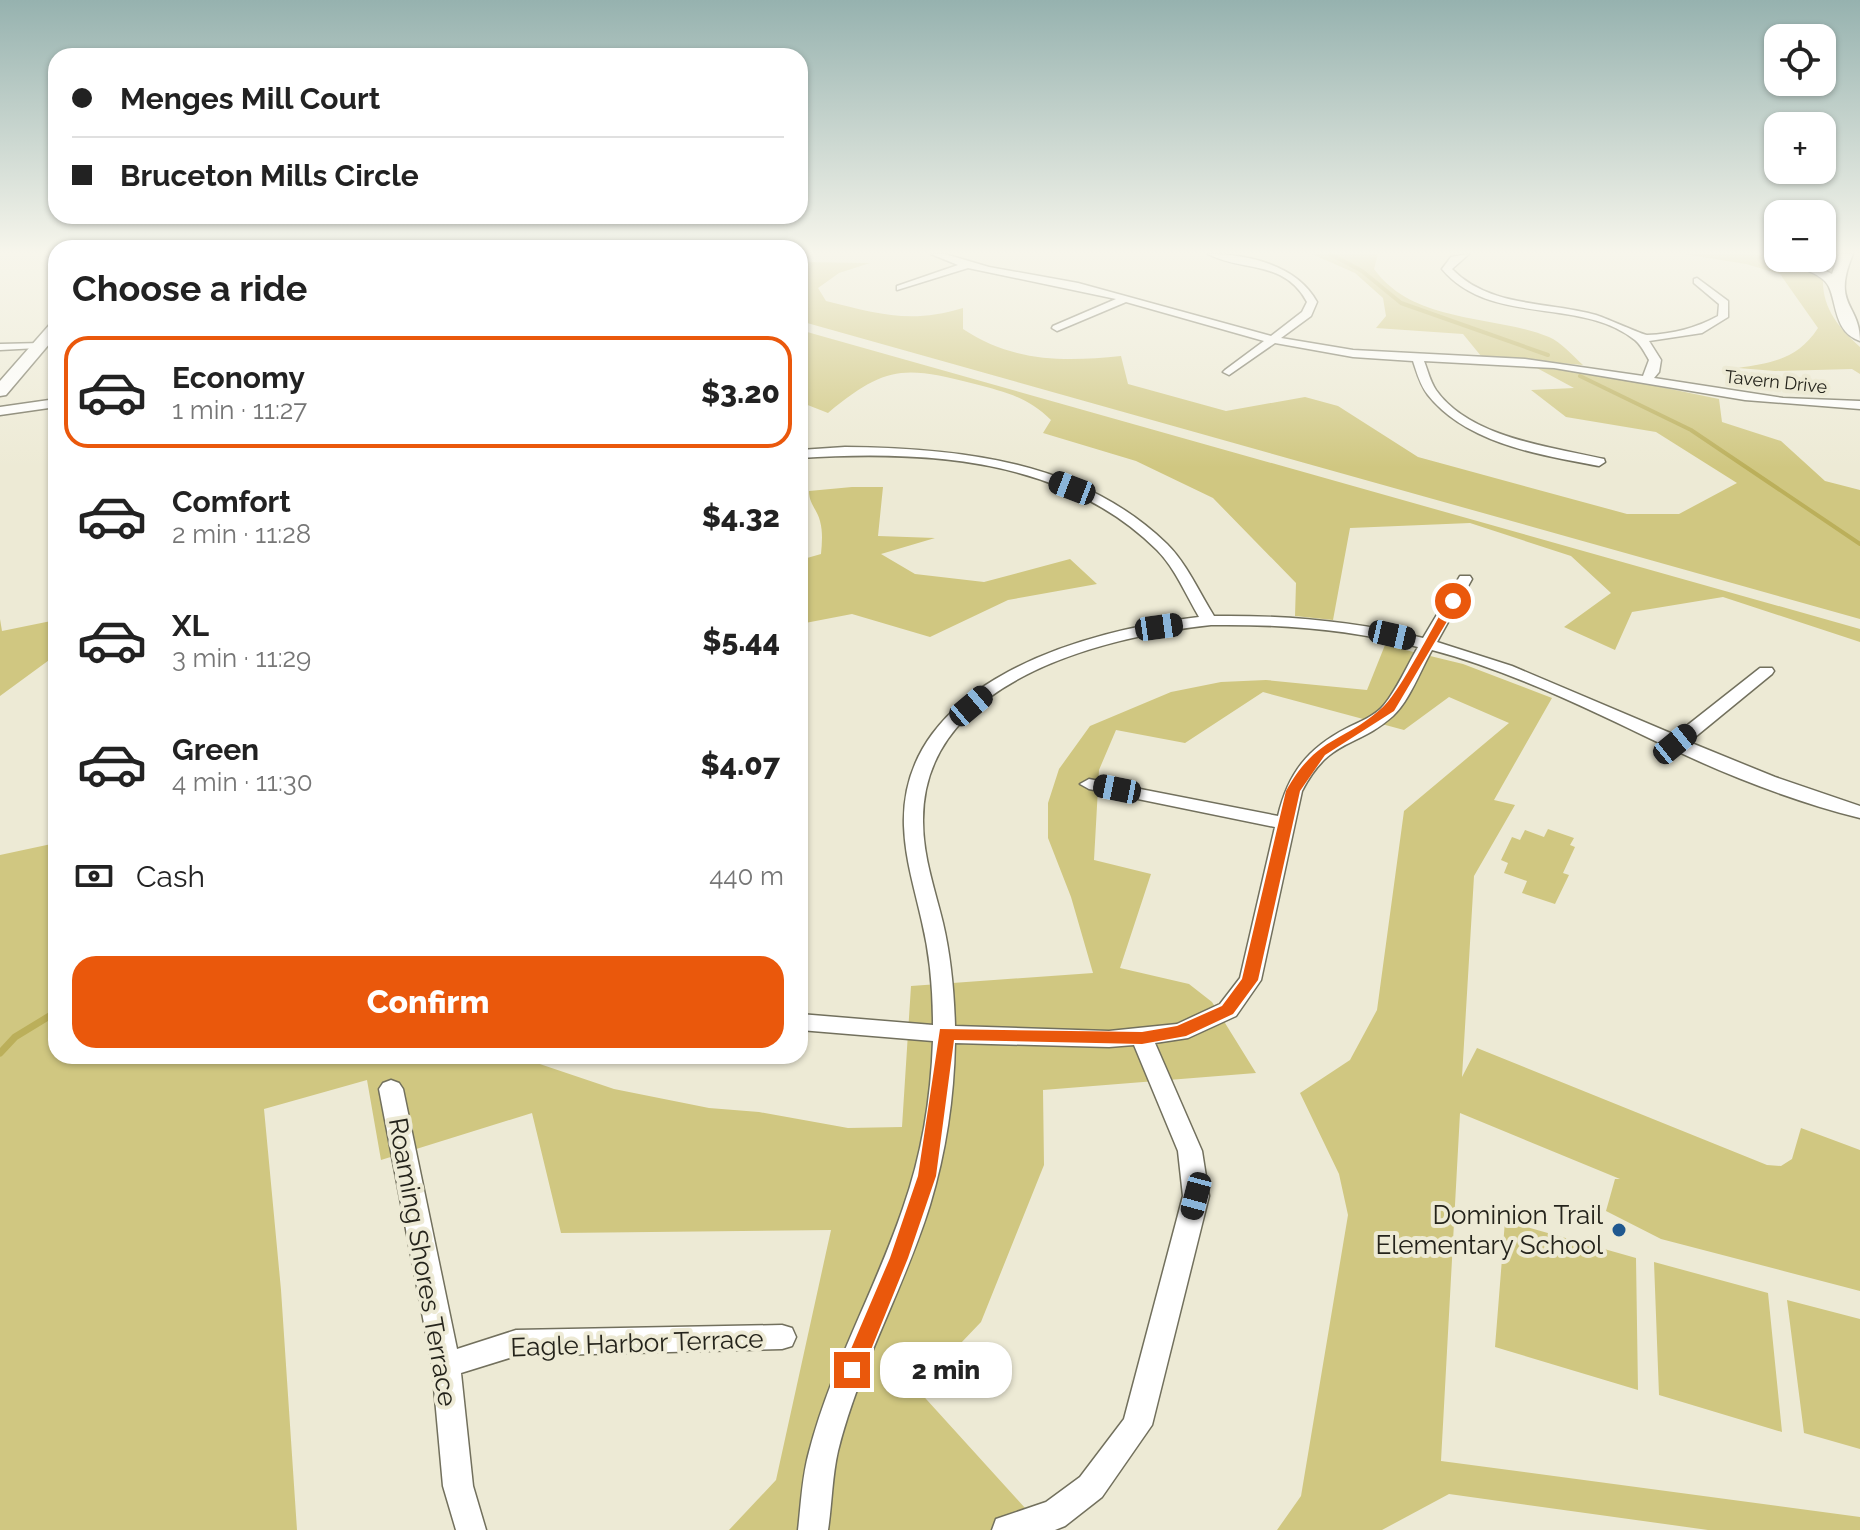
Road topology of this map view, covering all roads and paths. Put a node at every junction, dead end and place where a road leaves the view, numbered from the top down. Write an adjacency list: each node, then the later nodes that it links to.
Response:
1 (1063, 325): 6 (street)
2 (1221, 325): 9 (street, Tavern Drive)
3 (1292, 325): 9 (street)
4 (1609, 325): 8 (street)
5 (1710, 325): 8 (street)
6 (1057, 328)
7 (48, 334): 10 (main road)
8 (1641, 339): 14 (street)
9 (1272, 340): 12 (street, Tavern Drive); 13 (street)
10 (38, 345): 11 (street); 15 (main road)
11 (0, 347)
12 (1418, 359): 14 (street, Tavern Drive); 22 (street)
13 (1229, 372)
14 (1646, 380): 18 (street, Tavern Drive)
15 (0, 391)
16 (48, 404): 19 (street)
17 (1860, 405): 18 (street, Tavern Drive)
18 (1843, 406): 20 (street)
19 (0, 411)
20 (1860, 418)
21 (808, 454): 24 (street)
22 (1599, 462)
23 (1465, 579): 25 (street)
24 (1209, 621): 25 (street); 32 (street)
25 (1430, 644): 27 (street); 30 (street)
26 (1766, 671): 27 (street)
27 (1675, 744): 29 (street)
28 (1089, 784): 30 (street)
29 (1860, 812)
30 (1285, 823): 33 (street)
31 (808, 1023): 32 (street)
32 (946, 1034): 33 (street); 38 (street)
33 (1142, 1038): 39 (street)
34 (391, 1089): 36 (street, Roaming Shores Terrace)
35 (782, 1337): 36 (street, Eagle Harbor Terrace)
36 (446, 1365): 37 (street, Roaming Shores Terrace)
37 (471, 1530)
38 (813, 1530)
39 (1007, 1530)

